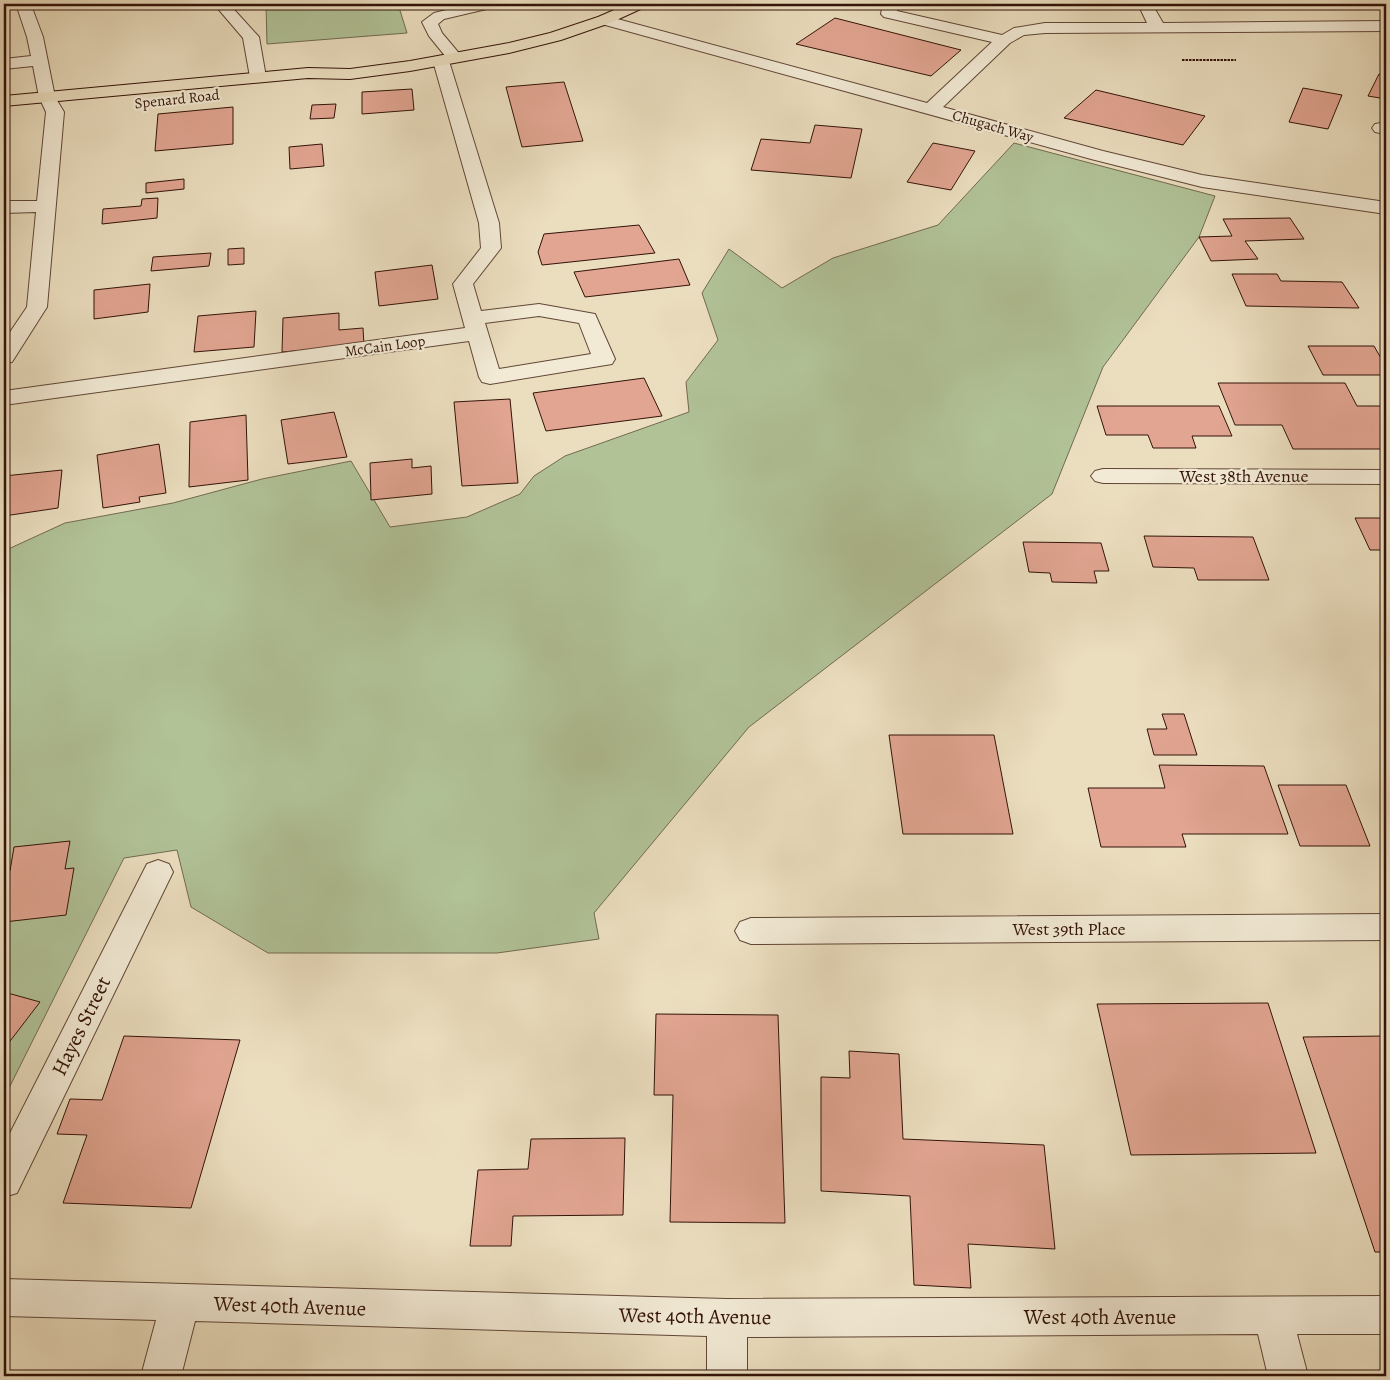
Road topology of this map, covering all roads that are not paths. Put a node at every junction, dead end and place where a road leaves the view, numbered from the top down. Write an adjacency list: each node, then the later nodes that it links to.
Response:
1 (221, 4): 15 (street)
2 (490, 4): 11 (street)
3 (640, 4): 7 (main road, Spenard Road)
4 (890, 4): 10 (street)
5 (1145, 4): 9 (street)
6 (22, 5): 12 (street)
7 (604, 20): 11 (main road, Spenard Road); 18 (street, Chugach Way)
8 (1386, 26): 9 (street)
9 (1157, 28): 10 (street)
10 (1004, 40): 18 (street)
11 (448, 59): 14 (main road, Spenard Road); 23 (street)
12 (40, 60): 13 (street); 17 (street)
13 (4, 64)
14 (350, 74): 15 (main road, Spenard Road); 17 (main road, Spenard Road)
15 (258, 77): 17 (main road, Spenard Road)
16 (4, 101): 17 (main road, Spenard Road)
17 (51, 104): 19 (main road, Spenard Road); 20 (street)
18 (931, 109): 22 (street, Chugach Way)
19 (4, 117)
20 (46, 206): 21 (street); 24 (street)
21 (4, 207)
22 (1386, 208)
23 (475, 326): 23 (street); 25 (street, McCain Loop)
24 (4, 357)
25 (4, 398)
26 (1103, 476): 27 (street, West 38th Avenue)
27 (1386, 477)
28 (158, 872): 31 (street, Hayes Street)
29 (1386, 927): 30 (street, West 39th Place)
30 (751, 931)
31 (4, 1181)
32 (4, 1297): 33 (street, West 40th Avenue)
33 (180, 1303): 36 (street, West 40th Avenue); 37 (street)
34 (1386, 1315): 35 (street, West 40th Avenue)
35 (1273, 1316): 36 (street, West 40th Avenue); 39 (street)
36 (727, 1318): 38 (street)
37 (161, 1376)
38 (727, 1376)
39 (1288, 1376)

